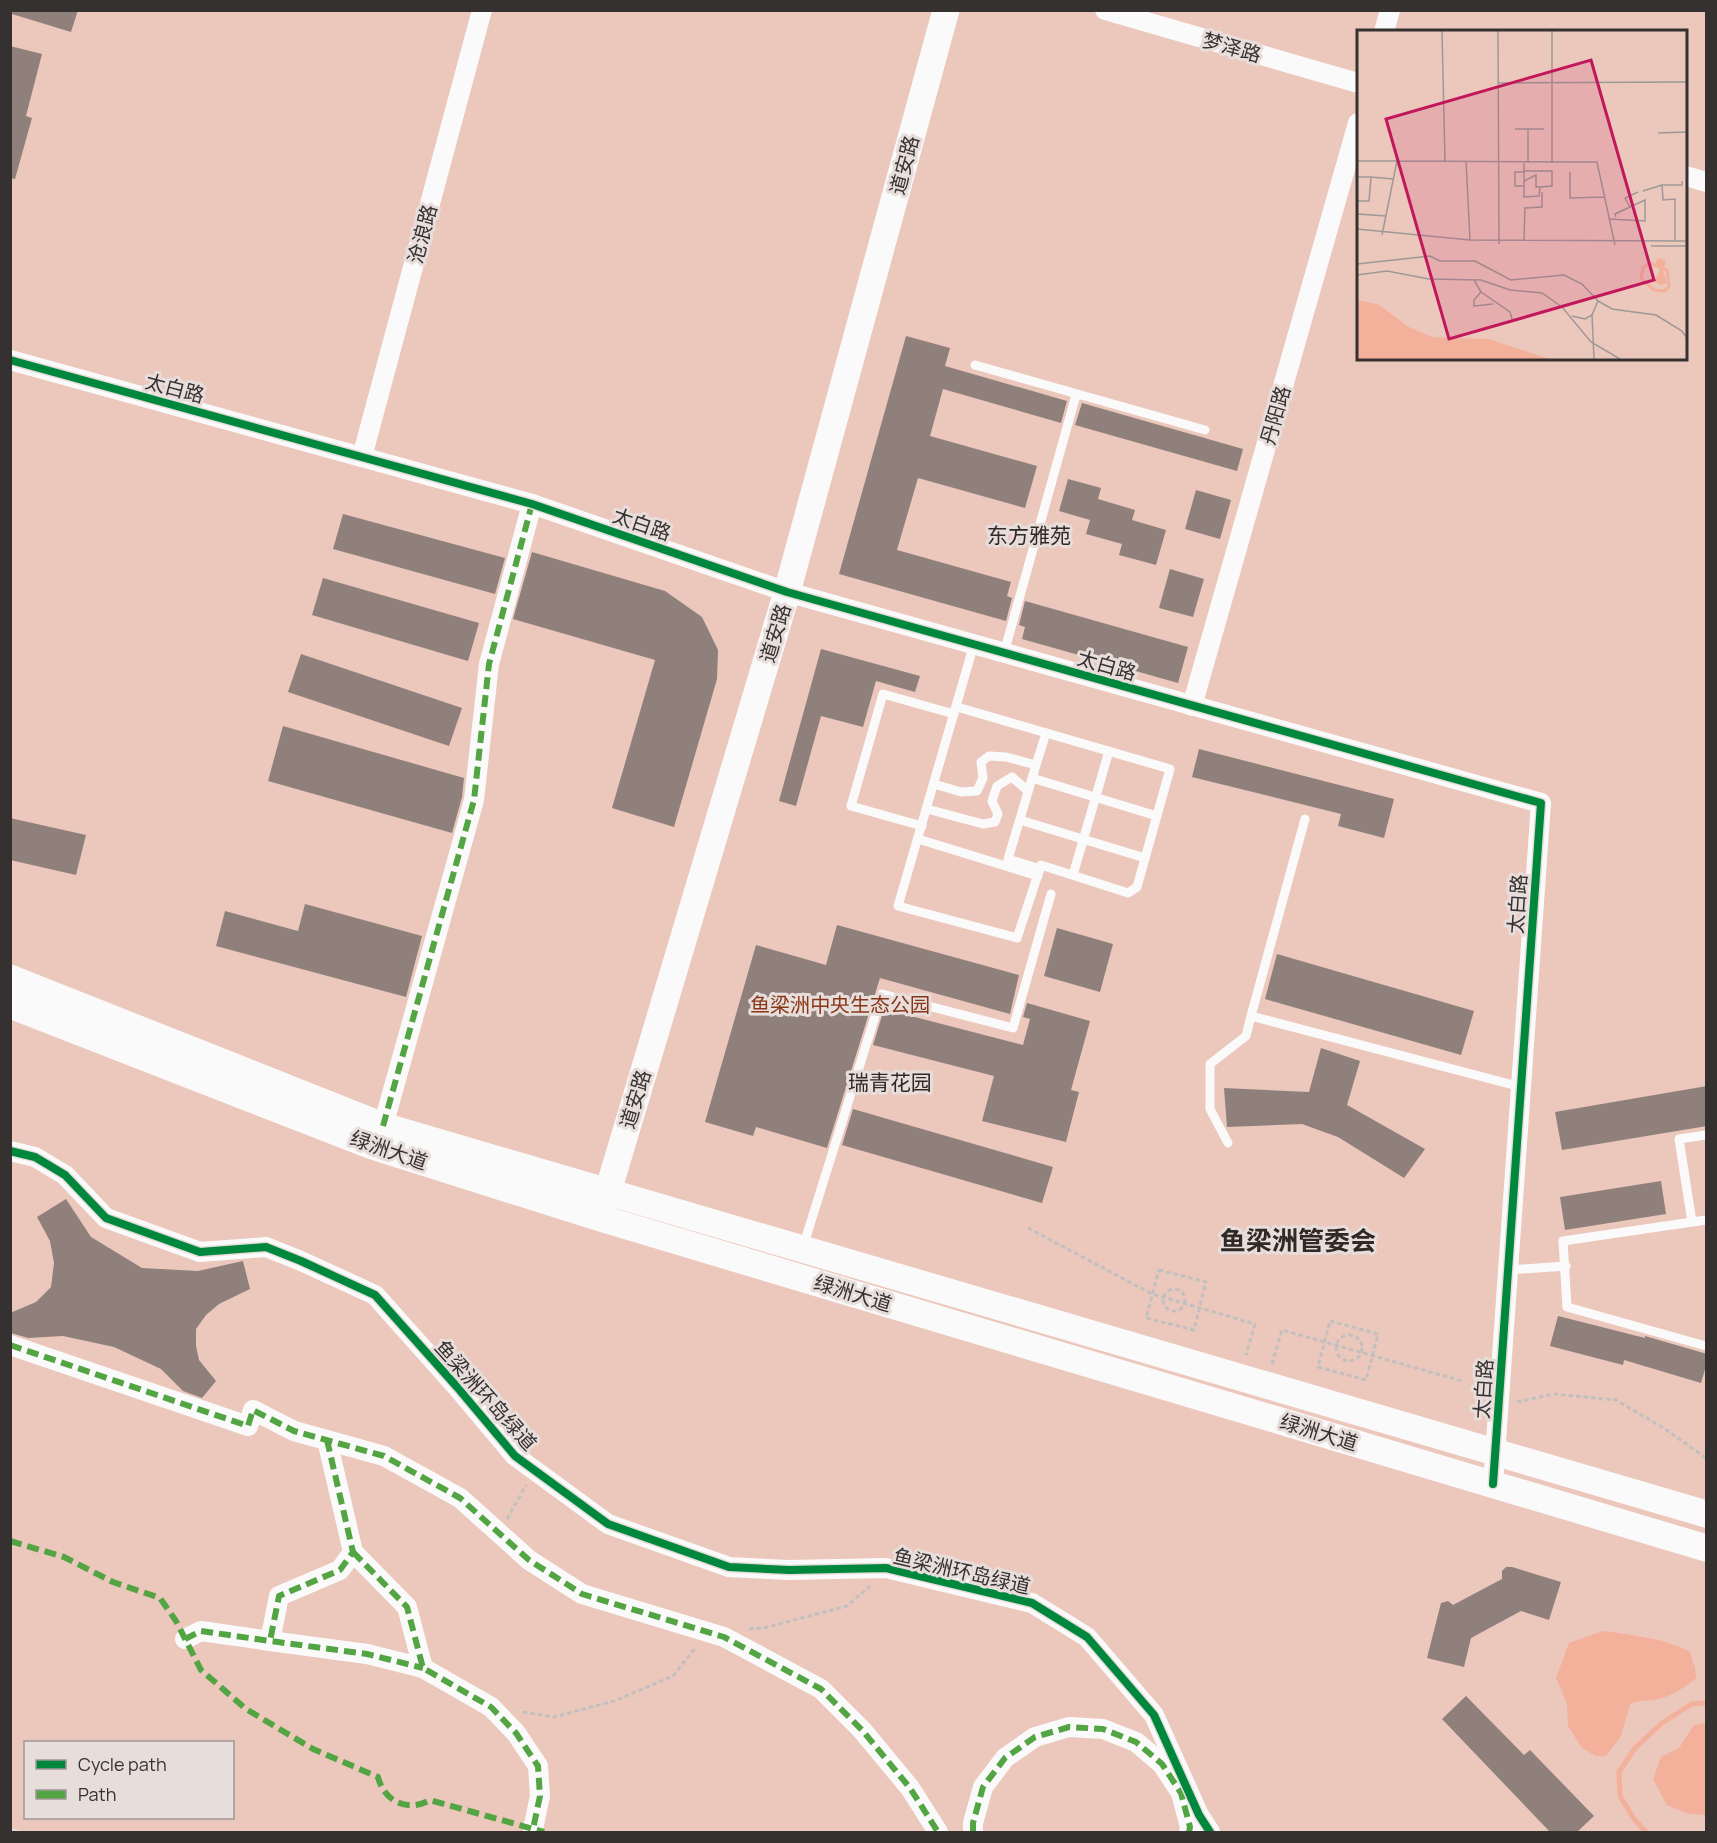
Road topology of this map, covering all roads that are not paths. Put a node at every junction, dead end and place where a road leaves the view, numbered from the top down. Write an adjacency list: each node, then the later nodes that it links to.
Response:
1 (482, 10): 14 (street, 沧浪路)
2 (946, 10): 16 (main road, 道安路)
3 (1105, 10): 6 (street, 梦泽路)
4 (1390, 10): 5 (street)
5 (1385, 30)
6 (1357, 82)
7 (1357, 130): 19 (street, 丹阳路)
8 (1687, 176): 9 (street)
9 (1707, 182)
10 (10, 360): 14 (street, 太白路)
11 (975, 365): 12 (lane)
12 (1076, 395): 13 (lane); 18 (lane)
13 (1205, 430)
14 (362, 457): 15 (street, 太白路)
15 (532, 504): 16 (street, 太白路); 43 (street)
16 (787, 592): 17 (street, 太白路); 47 (main road, 道安路)
17 (974, 644): 18 (street, 太白路); 20 (lane)
18 (1004, 652): 19 (street, 太白路)
19 (1192, 706): 42 (street, 太白路)
20 (956, 711): 21 (lane); 25 (lane); 32 (lane)
21 (1046, 733): 22 (lane); 23 (lane)
22 (1109, 751): 27 (lane); 29 (lane)
23 (1036, 765): 24 (lane); 25 (lane)
24 (1032, 778): 26 (lane); 27 (lane)
25 (934, 784): 28 (lane)
26 (1028, 791): 28 (lane); 30 (lane)
27 (1096, 797): 29 (lane); 34 (lane)
28 (927, 808): 32 (lane)
29 (1157, 816): 35 (lane)
30 (1020, 819): 34 (lane); 36 (lane)
31 (1305, 819): 41 (lane)
32 (922, 826): 33 (lane)
33 (918, 839): 36 (lane); 36 (lane)
34 (1084, 839): 35 (lane); 37 (lane)
35 (1145, 858): 37 (lane)
36 (1039, 872): 37 (lane)
37 (1073, 875)
38 (1051, 894): 50 (lane)
39 (10, 978): 43 (main road, 绿洲大道)
40 (10, 1005): 47 (main road, 绿洲大道)
41 (1251, 1016): 42 (lane); 45 (lane)
42 (1521, 1087): 52 (street, 太白路)
43 (383, 1126): 47 (main road, 绿洲大道)
44 (1707, 1135): 49 (lane)
45 (1228, 1143)
46 (10, 1151): 68 (street, 鱼梁洲环岛绿道)
47 (604, 1205): 50 (main road, 绿洲大道); 57 (main road, 绿洲大道)
48 (1707, 1220): 49 (lane)
49 (1692, 1222): 51 (lane)
50 (802, 1249): 56 (main road, 绿洲大道)
51 (1566, 1266): 52 (lane); 54 (lane)
52 (1508, 1270): 56 (street, 太白路)
53 (10, 1345): 55 (street)
54 (1707, 1346)
55 (327, 1440): 60 (street); 65 (street)
56 (1495, 1453): 57 (street, 太白路); 58 (main road, 绿洲大道)
57 (1493, 1484): 59 (main road, 绿洲大道)
58 (1707, 1514)
59 (1707, 1548)
60 (353, 1552): 62 (street); 63 (street)
61 (185, 1639): 62 (street)
62 (270, 1641): 63 (street)
63 (423, 1668): 64 (street)
64 (533, 1829)
65 (938, 1833)
66 (973, 1833): 67 (street)
67 (1189, 1833)
68 (1210, 1833)

